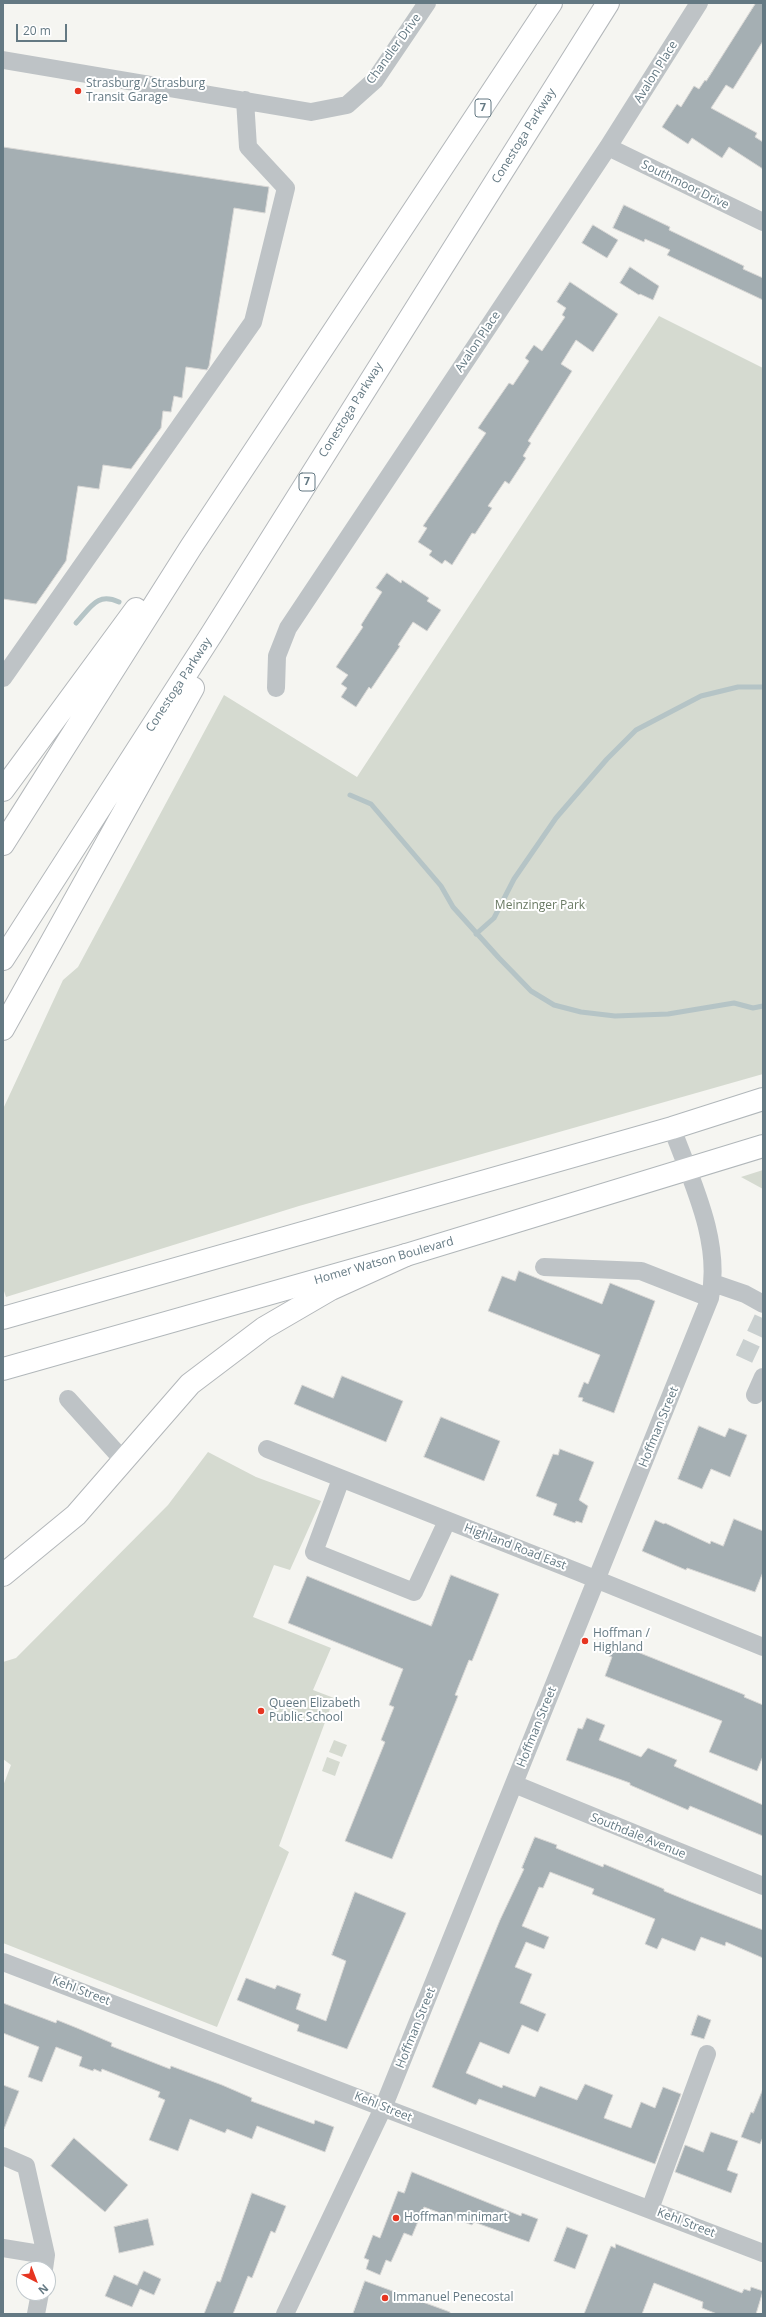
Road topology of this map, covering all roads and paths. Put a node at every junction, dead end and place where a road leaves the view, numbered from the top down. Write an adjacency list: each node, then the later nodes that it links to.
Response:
1 (427, 3): 6 (street, Chandler Drive)
2 (551, 3): 9 (main road, 7)
3 (608, 3): 10 (main road, Conestoga Parkway / 7)
4 (699, 3): 7 (street, Avalon Place)
5 (3, 60): 6 (street, Chandler Drive)
6 (245, 100): 11 (street)
7 (608, 147): 8 (street, Southmoor Drive); 12 (street, Avalon Place)
8 (763, 222)
9 (191, 547): 13 (main road); 14 (main road, 7)
10 (211, 635): 15 (main road, Conestoga Parkway / 7); 16 (main road)
11 (3, 678)
12 (276, 688)
13 (3, 790)
14 (3, 844)
15 (3, 959)
16 (3, 1029)
17 (763, 1099): 18 (main road)
18 (672, 1128): 20 (street, Hoffman Street); 25 (main road)
19 (763, 1146): 20 (main road, Homer Watson Boulevard)
20 (687, 1170): 21 (main road, Homer Watson Boulevard); 23 (street, Hoffman Street)
21 (406, 1255): 26 (main road, Homer Watson Boulevard); 31 (main road)
22 (544, 1267): 23 (street)
23 (712, 1290): 24 (street); 35 (street, Hoffman Street)
24 (763, 1304)
25 (3, 1318)
26 (3, 1369)
27 (763, 1377): 28 (street)
28 (755, 1395)
29 (68, 1399): 31 (street)
30 (267, 1449): 32 (street, Highland Road East)
31 (123, 1460): 34 (main road)
32 (341, 1479): 33 (street, Highland Road East); 33 (street)
33 (447, 1521): 35 (street, Highland Road East)
34 (3, 1575)
35 (597, 1579): 36 (street, Highland Road East); 37 (street, Hoffman Street)
36 (763, 1647)
37 (514, 1784): 38 (street, Southdale Avenue); 41 (street, Hoffman Street)
38 (763, 1886)
39 (3, 1962): 41 (street, Kehl Street)
40 (707, 2054): 43 (street)
41 (383, 2108): 43 (street, Kehl Street); 50 (street, Hoffman Street)
42 (3, 2156): 47 (street)
43 (650, 2209): 45 (street, Kehl Street)
44 (3, 2248): 46 (street)
45 (763, 2253)
46 (42, 2261)
47 (45, 2261)
48 (38, 2301): 49 (street)
49 (36, 2314)
50 (285, 2314)

